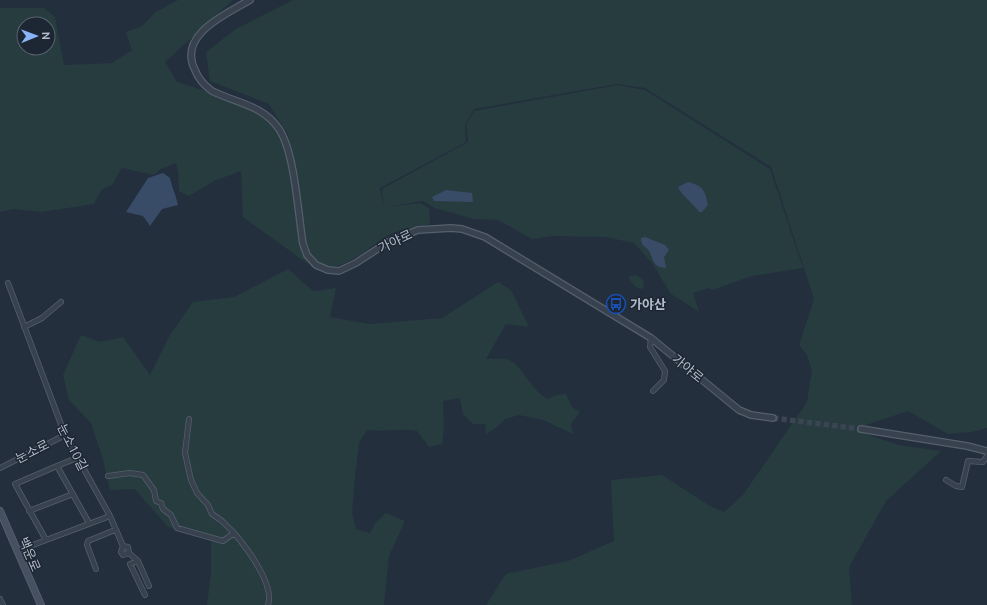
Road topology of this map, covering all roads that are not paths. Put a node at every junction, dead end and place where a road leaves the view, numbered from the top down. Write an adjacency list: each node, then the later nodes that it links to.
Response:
1 (250, 0): 5 (street, 가야로)
2 (8, 283): 4 (street, 눈소10길)
3 (61, 302): 4 (street)
4 (24, 327): 10 (street, 눈소10길)
5 (651, 338): 6 (street); 7 (street, 가야로)
6 (653, 391)
7 (773, 418)
8 (189, 419): 24 (street)
9 (861, 429): 11 (street)
10 (65, 435): 13 (street, 눈소10길); 15 (street, 눈소로)
11 (987, 451)
12 (987, 456): 17 (street)
13 (77, 458): 14 (street); 21 (street, 눈소10길)
14 (57, 466): 18 (street); 20 (street)
15 (0, 468)
16 (108, 476): 24 (street)
17 (946, 480)
18 (73, 494): 20 (street); 22 (street)
19 (0, 511): 26 (main road, 백운로)
20 (30, 511): 25 (street)
21 (110, 516): 22 (street); 23 (street, 눈소10길)
22 (89, 523): 25 (street)
23 (115, 530): 27 (street, 눈소10길); 28 (street)
24 (234, 533): 34 (street)
25 (46, 540): 26 (street)
26 (17, 551): 33 (main road, 백운로)
27 (138, 562): 29 (street); 30 (street)
28 (96, 569)
29 (149, 586)
30 (145, 595)
31 (0, 599): 32 (street)
32 (4, 605)
33 (41, 605)
34 (268, 605)

